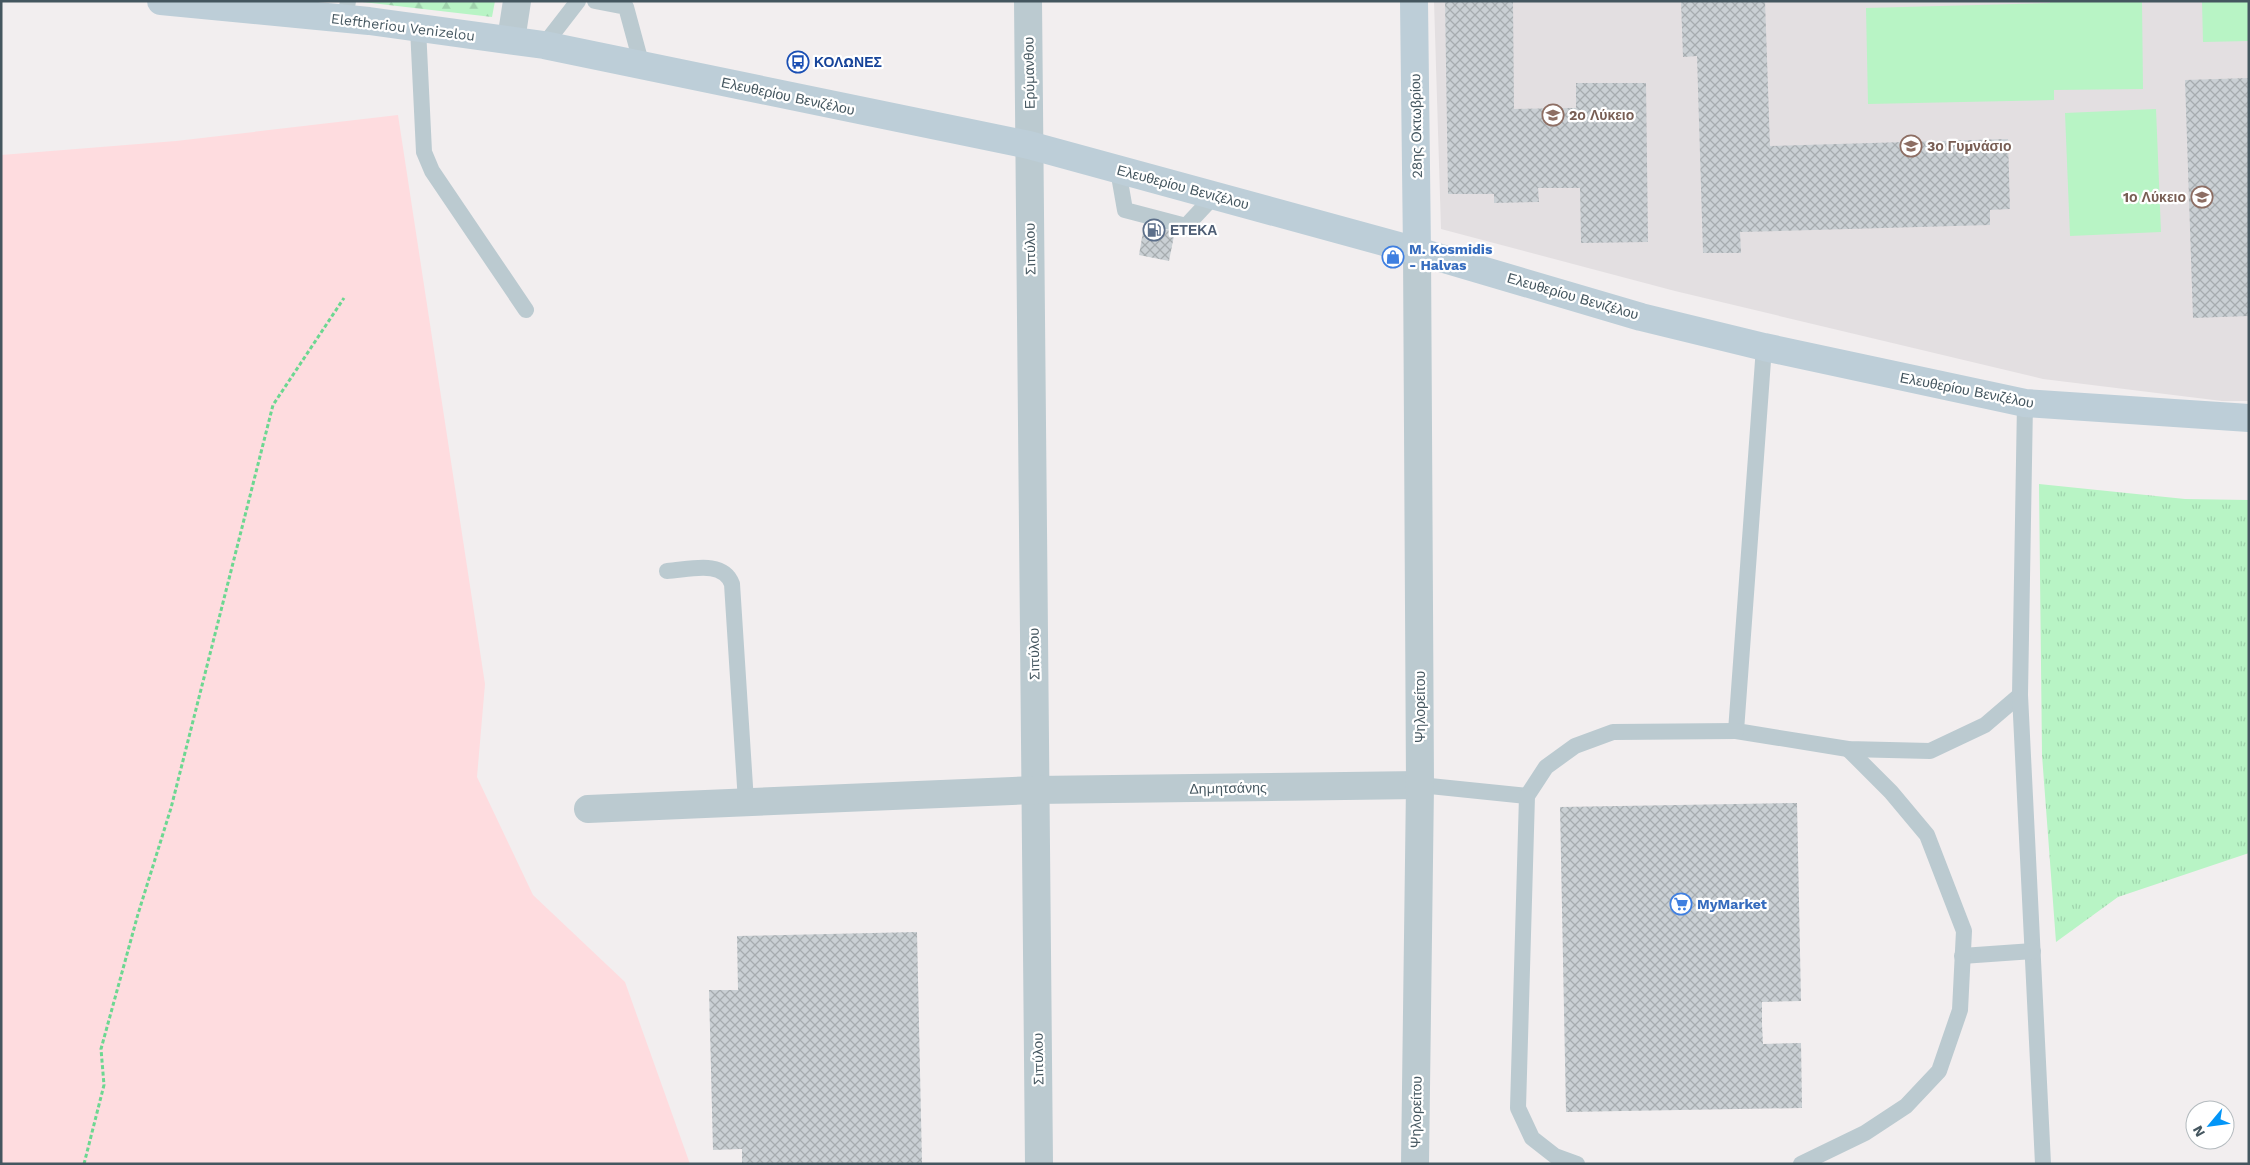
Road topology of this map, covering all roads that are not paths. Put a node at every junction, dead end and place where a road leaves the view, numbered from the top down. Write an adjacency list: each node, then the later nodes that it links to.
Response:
1 (161, 1): 7 (street, Eleftheriou Venizelou)
2 (517, 1): 9 (street)
3 (578, 1): 10 (lane)
4 (595, 1): 11 (lane)
5 (1028, 1): 12 (street, Ερύμανθου)
6 (1414, 1): 15 (street, 28ης Οκτωβρίου)
7 (346, 10): 8 (street, Eleftheriou Venizelou)
8 (418, 28): 9 (street, Eleftheriou Venizelou); 16 (lane)
9 (511, 40): 10 (street, Eleftheriou Venizelou)
10 (544, 45): 11 (street, Eleftheriou Venizelou)
11 (642, 66): 12 (street, Ελευθερίου Βενιζέλου)
12 (1029, 144): 13 (street, Ελευθερίου Βενιζέλου); 25 (street, Σιπύλου)
13 (1118, 170): 14 (street, Ελευθερίου Βενιζέλου); 14 (lane)
14 (1214, 196): 15 (street, Ελευθερίου Βενιζέλου)
15 (1417, 251): 17 (street, Ελευθερίου Βενιζέλου); 24 (street, Ψηλορείτου)
16 (526, 310)
17 (1764, 347): 18 (street, Ελευθερίου Βενιζέλου); 22 (lane)
18 (2025, 404): 19 (street, Ελευθερίου Βενιζέλου); 21 (lane)
19 (2249, 418)
20 (667, 571): 27 (lane)
21 (2020, 695): 23 (lane); 29 (lane)
22 (1736, 731): 23 (lane); 26 (lane)
23 (1848, 749): 30 (lane)
24 (1420, 786): 25 (street, Δημητσάνης); 26 (lane); 32 (street, Ψηλορείτου)
25 (1035, 790): 27 (street, Δημητσάνης); 31 (street, Σιπύλου)
26 (1526, 796): 33 (lane)
27 (746, 802): 28 (street, Δημητσάνης)
28 (588, 809)
29 (2033, 951): 30 (lane); 35 (lane)
30 (1962, 956): 34 (lane)
31 (1039, 1164)
32 (1415, 1164)
33 (1577, 1164)
34 (1801, 1164)
35 (2043, 1164)

